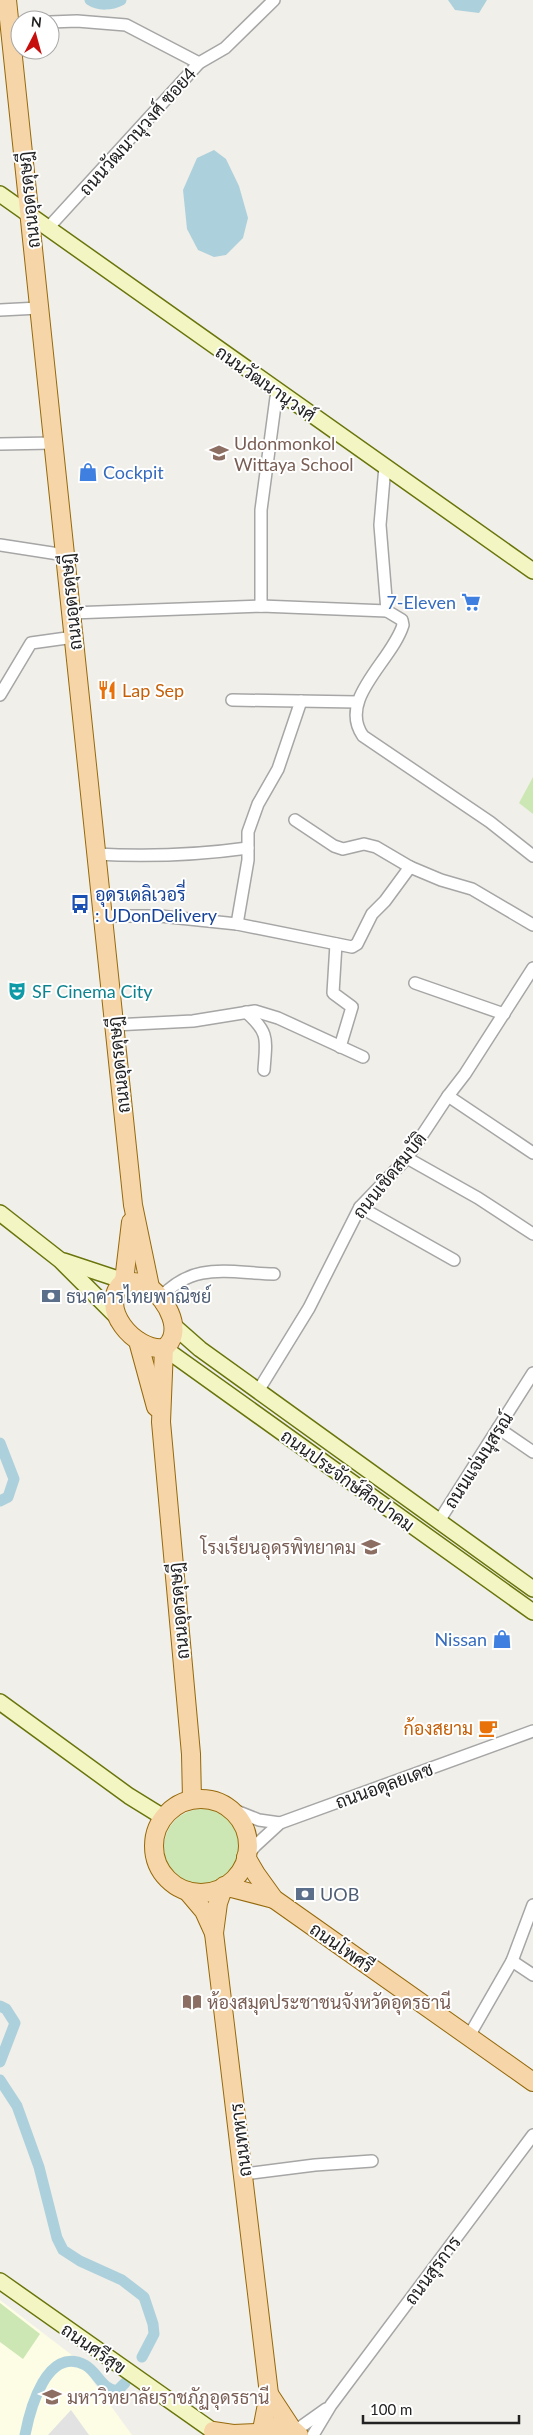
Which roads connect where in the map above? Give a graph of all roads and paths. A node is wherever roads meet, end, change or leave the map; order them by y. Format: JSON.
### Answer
{"nodes":[{"id":1,"x":271,"y":1,"type":"edge"},
{"id":2,"x":60,"y":22,"type":"edge"},
{"id":3,"x":18,"y":60,"type":"edge"},
{"id":4,"x":199,"y":63,"type":"junction"},
{"id":5,"x":0,"y":194,"type":"edge"},
{"id":6,"x":30,"y":214,"type":"junction"},
{"id":7,"x":48,"y":228,"type":"junction"},
{"id":8,"x":39,"y":308,"type":"junction"},
{"id":9,"x":0,"y":310,"type":"edge"},
{"id":10,"x":277,"y":390,"type":"junction"},
{"id":11,"x":0,"y":444,"type":"edge"},
{"id":12,"x":54,"y":444,"type":"junction"},
{"id":13,"x":385,"y":466,"type":"junction"},
{"id":14,"x":0,"y":545,"type":"edge"},
{"id":15,"x":65,"y":555,"type":"junction"},
{"id":16,"x":533,"y":571,"type":"edge"},
{"id":17,"x":261,"y":606,"type":"junction"},
{"id":18,"x":387,"y":611,"type":"junction"},
{"id":19,"x":71,"y":614,"type":"junction"},
{"id":20,"x":74,"y":637,"type":"junction"},
{"id":21,"x":0,"y":695,"type":"edge"},
{"id":22,"x":232,"y":700,"type":"dead end"},
{"id":23,"x":301,"y":702,"type":"junction"},
{"id":24,"x":357,"y":702,"type":"junction"},
{"id":25,"x":296,"y":820,"type":"dead end"},
{"id":26,"x":248,"y":848,"type":"junction"},
{"id":27,"x":96,"y":854,"type":"junction"},
{"id":28,"x":533,"y":856,"type":"edge"},
{"id":29,"x":410,"y":867,"type":"junction"},
{"id":30,"x":103,"y":916,"type":"junction"},
{"id":31,"x":237,"y":924,"type":"junction"},
{"id":32,"x":533,"y":925,"type":"edge"},
{"id":33,"x":336,"y":944,"type":"junction"},
{"id":34,"x":533,"y":968,"type":"edge"},
{"id":35,"x":415,"y":983,"type":"dead end"},
{"id":36,"x":246,"y":1012,"type":"junction"},
{"id":37,"x":504,"y":1014,"type":"junction"},
{"id":38,"x":114,"y":1025,"type":"junction"},
{"id":39,"x":340,"y":1047,"type":"junction"},
{"id":40,"x":363,"y":1057,"type":"dead end"},
{"id":41,"x":264,"y":1070,"type":"dead end"},
{"id":42,"x":448,"y":1096,"type":"junction"},
{"id":43,"x":533,"y":1153,"type":"edge"},
{"id":44,"x":407,"y":1158,"type":"junction"},
{"id":45,"x":133,"y":1205,"type":"junction"},
{"id":46,"x":360,"y":1207,"type":"junction"},
{"id":47,"x":0,"y":1213,"type":"edge"},
{"id":48,"x":533,"y":1234,"type":"edge"},
{"id":49,"x":60,"y":1260,"type":"junction"},
{"id":50,"x":454,"y":1260,"type":"dead end"},
{"id":51,"x":274,"y":1274,"type":"dead end"},
{"id":52,"x":124,"y":1281,"type":"junction"},
{"id":53,"x":155,"y":1293,"type":"junction"},
{"id":54,"x":115,"y":1315,"type":"junction"},
{"id":55,"x":175,"y":1327,"type":"junction"},
{"id":56,"x":138,"y":1341,"type":"junction"},
{"id":57,"x":164,"y":1348,"type":"junction"},
{"id":58,"x":533,"y":1373,"type":"edge"},
{"id":59,"x":258,"y":1391,"type":"junction"},
{"id":60,"x":246,"y":1406,"type":"junction"},
{"id":61,"x":161,"y":1422,"type":"junction"},
{"id":62,"x":498,"y":1428,"type":"junction"},
{"id":63,"x":533,"y":1452,"type":"edge"},
{"id":64,"x":438,"y":1521,"type":"junction"},
{"id":65,"x":432,"y":1540,"type":"junction"},
{"id":66,"x":533,"y":1589,"type":"edge"},
{"id":67,"x":533,"y":1612,"type":"edge"},
{"id":68,"x":0,"y":1702,"type":"edge"},
{"id":69,"x":533,"y":1731,"type":"edge"},
{"id":70,"x":192,"y":1799,"type":"junction"},
{"id":71,"x":230,"y":1808,"type":"junction"},
{"id":72,"x":163,"y":1817,"type":"junction"},
{"id":73,"x":280,"y":1823,"type":"junction"},
{"id":74,"x":246,"y":1857,"type":"junction"},
{"id":75,"x":224,"y":1886,"type":"junction"},
{"id":76,"x":187,"y":1891,"type":"junction"},
{"id":77,"x":274,"y":1899,"type":"junction"},
{"id":78,"x":533,"y":1905,"type":"edge"},
{"id":79,"x":214,"y":1933,"type":"junction"},
{"id":80,"x":512,"y":1960,"type":"junction"},
{"id":81,"x":533,"y":1974,"type":"edge"},
{"id":82,"x":469,"y":2036,"type":"junction"},
{"id":83,"x":533,"y":2082,"type":"edge"},
{"id":84,"x":533,"y":2135,"type":"edge"},
{"id":85,"x":372,"y":2161,"type":"dead end"},
{"id":86,"x":244,"y":2174,"type":"junction"},
{"id":87,"x":0,"y":2281,"type":"edge"},
{"id":88,"x":269,"y":2394,"type":"junction"},
{"id":89,"x":331,"y":2405,"type":"junction"},
{"id":90,"x":296,"y":2432,"type":"edge"},
{"id":91,"x":215,"y":2433,"type":"edge"},
{"id":92,"x":258,"y":2433,"type":"edge"},
{"id":93,"x":313,"y":2435,"type":"edge"}],
"edges":[{"from":1,"to":4,"type":"street","name":"ถนนวัฒนานุวงศ์ ซอย4"},
{"from":2,"to":4,"type":"street"},
{"from":3,"to":6,"type":"main road","name":"ถนนอุดรดุษฎี"},
{"from":4,"to":7,"type":"street","name":"ถนนวัฒนานุวงศ์ ซอย4"},
{"from":5,"to":6,"type":"street","name":"ถนนวัฒนานุวงศ์"},
{"from":6,"to":7,"type":"street","name":"ถนนวัฒนานุวงศ์"},
{"from":6,"to":8,"type":"main road","name":"ถนนอุดรดุษฎี"},
{"from":7,"to":10,"type":"street","name":"ถนนวัฒนานุวงศ์"},
{"from":8,"to":9,"type":"street"},
{"from":8,"to":12,"type":"main road","name":"ถนนอุดรดุษฎี"},
{"from":10,"to":13,"type":"street","name":"ถนนวัฒนานุวงศ์"},
{"from":10,"to":17,"type":"street"},
{"from":11,"to":12,"type":"street"},
{"from":12,"to":15,"type":"main road","name":"ถนนอุดรดุษฎี"},
{"from":13,"to":16,"type":"street","name":"ถนนวัฒนานุวงศ์"},
{"from":13,"to":18,"type":"street"},
{"from":14,"to":15,"type":"street"},
{"from":15,"to":19,"type":"main road","name":"ถนนอุดรดุษฎี"},
{"from":17,"to":18,"type":"street"},
{"from":17,"to":19,"type":"street"},
{"from":18,"to":24,"type":"street"},
{"from":19,"to":20,"type":"main road","name":"ถนนอุดรดุษฎี"},
{"from":20,"to":21,"type":"street"},
{"from":20,"to":27,"type":"main road","name":"ถนนอุดรดุษฎี"},
{"from":22,"to":23,"type":"street"},
{"from":23,"to":24,"type":"street"},
{"from":23,"to":26,"type":"street"},
{"from":24,"to":28,"type":"street"},
{"from":25,"to":29,"type":"street"},
{"from":26,"to":27,"type":"street"},
{"from":26,"to":31,"type":"street"},
{"from":27,"to":30,"type":"main road","name":"ถนนอุดรดุษฎี"},
{"from":29,"to":32,"type":"street"},
{"from":29,"to":33,"type":"street"},
{"from":30,"to":31,"type":"street"},
{"from":30,"to":38,"type":"main road","name":"ถนนอุดรดุษฎี"},
{"from":31,"to":33,"type":"street"},
{"from":33,"to":39,"type":"street"},
{"from":34,"to":37,"type":"street","name":"ถนนเชิดสมบัติ"},
{"from":35,"to":37,"type":"street"},
{"from":36,"to":38,"type":"street"},
{"from":36,"to":39,"type":"street"},
{"from":36,"to":41,"type":"street"},
{"from":37,"to":42,"type":"street","name":"ถนนเชิดสมบัติ"},
{"from":38,"to":45,"type":"main road","name":"ถนนอุดรดุษฎี"},
{"from":39,"to":40,"type":"street"},
{"from":42,"to":43,"type":"street"},
{"from":42,"to":44,"type":"street","name":"ถนนเชิดสมบัติ"},
{"from":44,"to":46,"type":"street","name":"ถนนเชิดสมบัติ"},
{"from":44,"to":48,"type":"street"},
{"from":45,"to":52,"type":"main road","name":"ถนนอุดรดุษฎี"},
{"from":45,"to":53,"type":"main road","name":"ถนนอุดรดุษฎี"},
{"from":46,"to":50,"type":"street"},
{"from":46,"to":59,"type":"street","name":"ถนนเชิดสมบัติ"},
{"from":47,"to":49,"type":"street"},
{"from":49,"to":52,"type":"street"},
{"from":49,"to":54,"type":"street"},
{"from":51,"to":53,"type":"street"},
{"from":52,"to":53,"type":"main road"},
{"from":52,"to":54,"type":"main road"},
{"from":53,"to":55,"type":"main road"},
{"from":54,"to":56,"type":"main road"},
{"from":55,"to":57,"type":"main road"},
{"from":55,"to":59,"type":"street","name":"ถนนประจักษ์ศิลปาคม"},
{"from":56,"to":57,"type":"main road"},
{"from":56,"to":61,"type":"main road","name":"ถนนอุดรดุษฎี"},
{"from":57,"to":60,"type":"street","name":"ถนนประจักษ์ศิลปาคม"},
{"from":57,"to":61,"type":"main road","name":"ถนนอุดรดุษฎี"},
{"from":58,"to":62,"type":"street","name":"ถนนแจ่มนุสรณ์"},
{"from":59,"to":60,"type":"street"},
{"from":59,"to":64,"type":"street","name":"ถนนประจักษ์ศิลปาคม"},
{"from":60,"to":65,"type":"street","name":"ถนนประจักษ์ศิลปาคม"},
{"from":61,"to":70,"type":"main road","name":"ถนนอุดรดุษฎี"},
{"from":62,"to":63,"type":"street"},
{"from":62,"to":64,"type":"street","name":"ถนนแจ่มนุสรณ์"},
{"from":64,"to":65,"type":"street"},
{"from":64,"to":66,"type":"street","name":"ถนนประจักษ์ศิลปาคม"},
{"from":65,"to":67,"type":"street","name":"ถนนประจักษ์ศิลปาคม"},
{"from":68,"to":72,"type":"street"},
{"from":69,"to":73,"type":"street","name":"ถนนอดุลยเดช"},
{"from":70,"to":71,"type":"main road"},
{"from":70,"to":72,"type":"main road"},
{"from":71,"to":73,"type":"street"},
{"from":71,"to":74,"type":"main road"},
{"from":72,"to":76,"type":"main road"},
{"from":73,"to":74,"type":"street","name":"ถนนอดุลยเดช"},
{"from":74,"to":75,"type":"main road"},
{"from":74,"to":77,"type":"main road","name":"ถนนโพศรี"},
{"from":75,"to":76,"type":"main road"},
{"from":75,"to":77,"type":"main road","name":"ถนนโพศรี"},
{"from":75,"to":79,"type":"main road","name":"ถนนทหาร"},
{"from":76,"to":79,"type":"main road"},
{"from":77,"to":82,"type":"main road","name":"ถนนโพศรี"},
{"from":78,"to":80,"type":"street"},
{"from":79,"to":86,"type":"main road","name":"ถนนทหาร"},
{"from":80,"to":81,"type":"street"},
{"from":80,"to":82,"type":"street"},
{"from":82,"to":83,"type":"main road","name":"ถนนโพศรี"},
{"from":84,"to":89,"type":"street","name":"ถนนสุรการ"},
{"from":85,"to":86,"type":"street"},
{"from":86,"to":88,"type":"main road","name":"ถนนทหาร"},
{"from":87,"to":91,"type":"street","name":"ถนนศรีสุข"},
{"from":88,"to":90,"type":"main road","name":"ถนนทหาร"},
{"from":88,"to":92,"type":"main road","name":"ถนนทหาร"},
{"from":89,"to":90,"type":"street","name":"ถนนสุรการ"},
{"from":89,"to":93,"type":"street","name":"ถนนสุรการ"},
{"from":90,"to":92,"type":"main road"},
{"from":91,"to":92,"type":"main road"}]}
